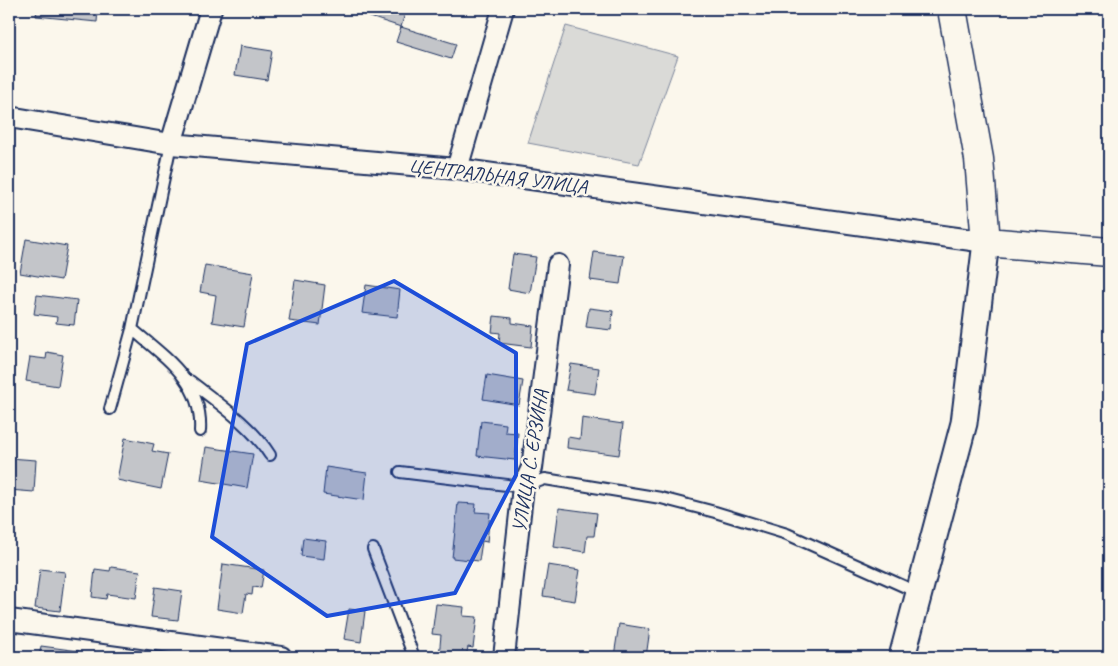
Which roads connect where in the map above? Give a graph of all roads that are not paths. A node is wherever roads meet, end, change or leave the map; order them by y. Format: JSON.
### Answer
{"nodes":[{"id":1,"x":211,"y":9,"type":"edge"},
{"id":2,"x":504,"y":9,"type":"edge"},
{"id":3,"x":952,"y":9,"type":"edge"},
{"id":4,"x":9,"y":117,"type":"edge"},
{"id":5,"x":171,"y":144,"type":"junction"},
{"id":6,"x":457,"y":169,"type":"junction"},
{"id":7,"x":986,"y":242,"type":"junction"},
{"id":8,"x":1109,"y":252,"type":"edge"},
{"id":9,"x":558,"y":265,"type":"dead end"},
{"id":10,"x":132,"y":329,"type":"junction"},
{"id":11,"x":182,"y":374,"type":"junction"},
{"id":12,"x":110,"y":409,"type":"dead end"},
{"id":13,"x":200,"y":431,"type":"dead end"},
{"id":14,"x":270,"y":455,"type":"dead end"},
{"id":15,"x":400,"y":472,"type":"dead end"},
{"id":16,"x":523,"y":487,"type":"junction"},
{"id":17,"x":373,"y":549,"type":"dead end"},
{"id":18,"x":920,"y":594,"type":"junction"},
{"id":19,"x":9,"y":620,"type":"edge"},
{"id":20,"x":281,"y":657,"type":"edge"},
{"id":21,"x":414,"y":657,"type":"edge"},
{"id":22,"x":504,"y":657,"type":"edge"},
{"id":23,"x":902,"y":657,"type":"edge"}],
"edges":[{"from":1,"to":5,"type":"street"},
{"from":2,"to":6,"type":"street"},
{"from":3,"to":7,"type":"main road"},
{"from":4,"to":5,"type":"street","name":"ЦЕНТРАЛЬНАЯ УЛИЦА"},
{"from":5,"to":6,"type":"street","name":"ЦЕНТРАЛЬНАЯ УЛИЦА"},
{"from":5,"to":10,"type":"lane"},
{"from":6,"to":7,"type":"street","name":"ЦЕНТРАЛЬНАЯ УЛИЦА"},
{"from":7,"to":8,"type":"main road"},
{"from":7,"to":18,"type":"street"},
{"from":9,"to":16,"type":"street","name":"УЛИЦА С. ЕРЗИНА"},
{"from":10,"to":11,"type":"lane"},
{"from":10,"to":12,"type":"lane"},
{"from":11,"to":13,"type":"lane"},
{"from":11,"to":14,"type":"lane"},
{"from":15,"to":16,"type":"lane"},
{"from":16,"to":18,"type":"lane"},
{"from":16,"to":22,"type":"street","name":"УЛИЦА С. ЕРЗИНА"},
{"from":17,"to":21,"type":"lane"},
{"from":18,"to":23,"type":"street"},
{"from":19,"to":20,"type":"street"}]}
